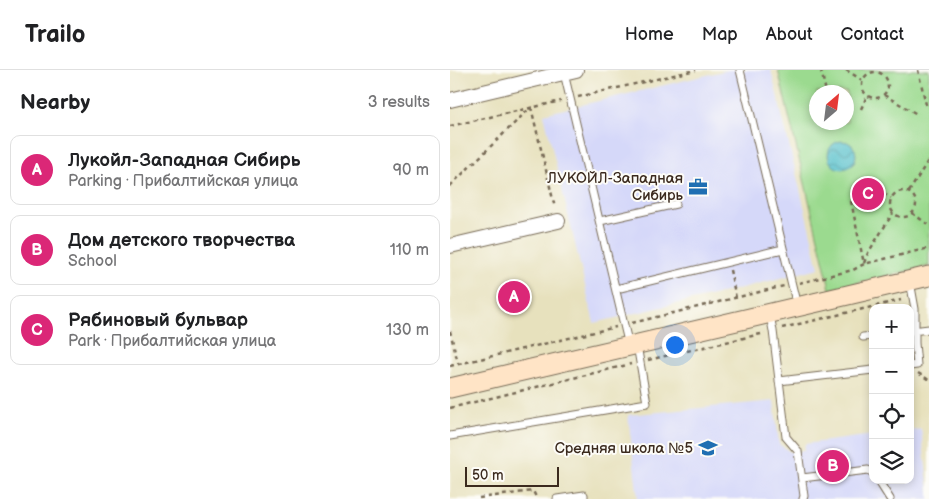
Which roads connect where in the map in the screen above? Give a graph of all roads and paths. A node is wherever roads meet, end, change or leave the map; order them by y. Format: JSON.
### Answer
{"nodes":[{"id":1,"x":740,"y":70,"type":"edge"},
{"id":2,"x":821,"y":70,"type":"edge"},
{"id":3,"x":846,"y":70,"type":"edge"},
{"id":4,"x":918,"y":70,"type":"edge"},
{"id":5,"x":570,"y":71,"type":"edge"},
{"id":6,"x":880,"y":71,"type":"edge"},
{"id":7,"x":862,"y":80,"type":"junction"},
{"id":8,"x":824,"y":85,"type":"edge"},
{"id":9,"x":884,"y":95,"type":"junction"},
{"id":10,"x":866,"y":96,"type":"junction"},
{"id":11,"x":450,"y":100,"type":"edge"},
{"id":12,"x":860,"y":109,"type":"dead end"},
{"id":13,"x":927,"y":109,"type":"dead end"},
{"id":14,"x":916,"y":114,"type":"dead end"},
{"id":15,"x":929,"y":159,"type":"edge"},
{"id":16,"x":450,"y":186,"type":"edge"},
{"id":17,"x":877,"y":189,"type":"dead end"},
{"id":18,"x":909,"y":192,"type":"junction"},
{"id":19,"x":891,"y":198,"type":"junction"},
{"id":20,"x":851,"y":201,"type":"dead end"},
{"id":21,"x":676,"y":204,"type":"dead end"},
{"id":22,"x":893,"y":213,"type":"junction"},
{"id":23,"x":912,"y":214,"type":"junction"},
{"id":24,"x":600,"y":221,"type":"junction"},
{"id":25,"x":558,"y":222,"type":"joint"},
{"id":26,"x":929,"y":225,"type":"edge"},
{"id":27,"x":450,"y":246,"type":"edge"},
{"id":28,"x":929,"y":248,"type":"edge"},
{"id":29,"x":784,"y":249,"type":"junction"},
{"id":30,"x":864,"y":264,"type":"junction"},
{"id":31,"x":929,"y":276,"type":"edge"},
{"id":32,"x":792,"y":284,"type":"junction"},
{"id":33,"x":912,"y":289,"type":"junction"},
{"id":34,"x":616,"y":290,"type":"junction"},
{"id":35,"x":797,"y":307,"type":"junction"},
{"id":36,"x":914,"y":320,"type":"edge"},
{"id":37,"x":772,"y":322,"type":"junction"},
{"id":38,"x":624,"y":325,"type":"junction"},
{"id":39,"x":929,"y":329,"type":"edge"},
{"id":40,"x":450,"y":331,"type":"edge"},
{"id":41,"x":914,"y":331,"type":"edge"},
{"id":42,"x":869,"y":336,"type":"edge"},
{"id":43,"x":863,"y":337,"type":"dead end"},
{"id":44,"x":914,"y":340,"type":"edge"},
{"id":45,"x":635,"y":351,"type":"junction"},
{"id":46,"x":458,"y":364,"type":"junction"},
{"id":47,"x":914,"y":365,"type":"edge"},
{"id":48,"x":450,"y":366,"type":"edge"},
{"id":49,"x":869,"y":370,"type":"edge"},
{"id":50,"x":779,"y":380,"type":"junction"},
{"id":51,"x":450,"y":388,"type":"edge"},
{"id":52,"x":450,"y":408,"type":"edge"},
{"id":53,"x":450,"y":436,"type":"edge"},
{"id":54,"x":869,"y":471,"type":"edge"},
{"id":55,"x":802,"y":478,"type":"junction"},
{"id":56,"x":881,"y":484,"type":"edge"},
{"id":57,"x":475,"y":499,"type":"edge"},
{"id":58,"x":479,"y":499,"type":"edge"},
{"id":59,"x":537,"y":499,"type":"edge"},
{"id":60,"x":557,"y":499,"type":"edge"},
{"id":61,"x":584,"y":499,"type":"edge"},
{"id":62,"x":803,"y":499,"type":"edge"},
{"id":63,"x":890,"y":499,"type":"edge"}],
"edges":[{"from":1,"to":29,"type":"lane"},
{"from":2,"to":8,"type":"path"},
{"from":3,"to":7,"type":"path"},
{"from":4,"to":13,"type":"path"},
{"from":5,"to":11,"type":"street"},
{"from":5,"to":24,"type":"lane"},
{"from":6,"to":7,"type":"path"},
{"from":6,"to":9,"type":"path"},
{"from":7,"to":10,"type":"path"},
{"from":9,"to":10,"type":"path"},
{"from":9,"to":14,"type":"path"},
{"from":10,"to":12,"type":"path"},
{"from":15,"to":18,"type":"path"},
{"from":16,"to":25,"type":"path"},
{"from":17,"to":19,"type":"path"},
{"from":18,"to":19,"type":"path"},
{"from":18,"to":23,"type":"path"},
{"from":19,"to":22,"type":"path"},
{"from":20,"to":30,"type":"path"},
{"from":21,"to":24,"type":"lane"},
{"from":22,"to":23,"type":"path"},
{"from":22,"to":30,"type":"path"},
{"from":23,"to":26,"type":"path"},
{"from":24,"to":34,"type":"lane"},
{"from":25,"to":27,"type":"street"},
{"from":28,"to":30,"type":"path"},
{"from":29,"to":32,"type":"lane"},
{"from":29,"to":34,"type":"lane"},
{"from":30,"to":32,"type":"path"},
{"from":31,"to":33,"type":"street"},
{"from":32,"to":35,"type":"lane"},
{"from":32,"to":38,"type":"path"},
{"from":33,"to":35,"type":"street"},
{"from":33,"to":36,"type":"lane"},
{"from":33,"to":37,"type":"path"},
{"from":34,"to":38,"type":"lane"},
{"from":35,"to":37,"type":"street"},
{"from":37,"to":45,"type":"street"},
{"from":37,"to":45,"type":"path"},
{"from":37,"to":50,"type":"lane"},
{"from":38,"to":45,"type":"lane"},
{"from":38,"to":46,"type":"path"},
{"from":39,"to":41,"type":"lane"},
{"from":40,"to":46,"type":"path"},
{"from":42,"to":43,"type":"lane"},
{"from":44,"to":47,"type":"lane"},
{"from":45,"to":51,"type":"street"},
{"from":45,"to":52,"type":"path"},
{"from":45,"to":53,"type":"lane"},
{"from":46,"to":48,"type":"path"},
{"from":49,"to":50,"type":"lane"},
{"from":50,"to":55,"type":"lane"},
{"from":54,"to":55,"type":"lane"},
{"from":55,"to":62,"type":"lane"},
{"from":56,"to":63,"type":"lane"},
{"from":57,"to":58,"type":"path"},
{"from":58,"to":59,"type":"path"},
{"from":60,"to":61,"type":"lane"}]}
